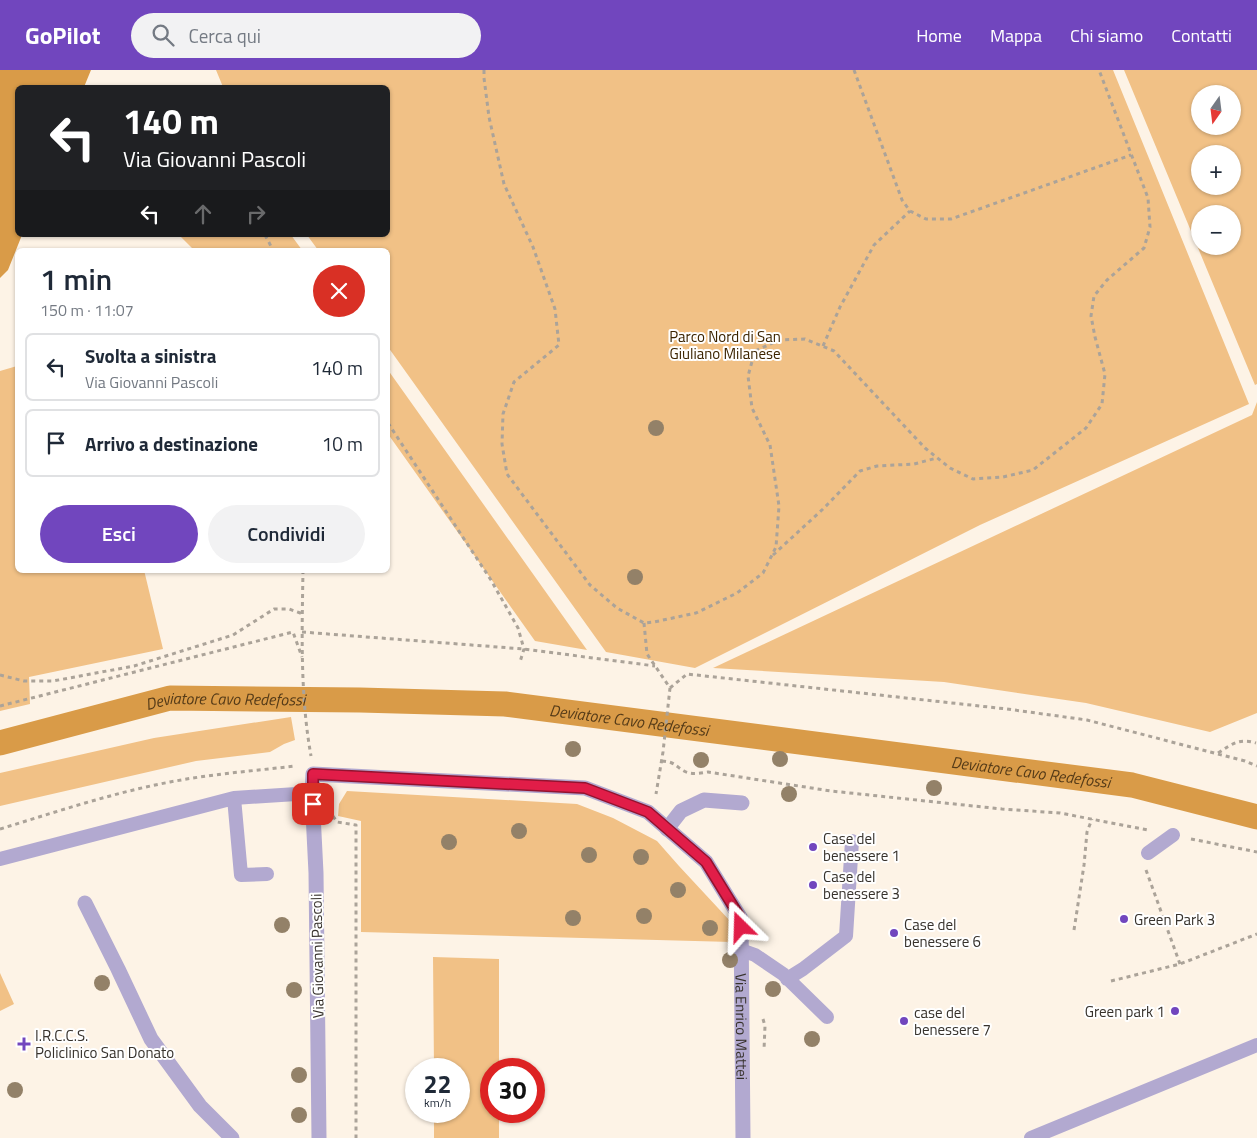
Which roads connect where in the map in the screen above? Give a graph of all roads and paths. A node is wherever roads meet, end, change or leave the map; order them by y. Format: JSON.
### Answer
{"nodes":[{"id":1,"x":484,"y":70,"type":"edge"},
{"id":2,"x":854,"y":70,"type":"edge"},
{"id":3,"x":1099,"y":70,"type":"edge"},
{"id":4,"x":1131,"y":155,"type":"junction"},
{"id":5,"x":910,"y":211,"type":"junction"},
{"id":6,"x":823,"y":346,"type":"junction"},
{"id":7,"x":390,"y":426,"type":"edge"},
{"id":8,"x":937,"y":458,"type":"junction"},
{"id":9,"x":771,"y":557,"type":"junction"},
{"id":10,"x":303,"y":573,"type":"edge"},
{"id":11,"x":303,"y":614,"type":"junction"},
{"id":12,"x":644,"y":623,"type":"junction"},
{"id":13,"x":302,"y":632,"type":"junction"},
{"id":14,"x":524,"y":649,"type":"junction"},
{"id":15,"x":302,"y":656,"type":"junction"},
{"id":16,"x":520,"y":662,"type":"dead end"},
{"id":17,"x":655,"y":666,"type":"junction"},
{"id":18,"x":0,"y":675,"type":"edge"},
{"id":19,"x":670,"y":688,"type":"junction"},
{"id":20,"x":0,"y":706,"type":"edge"},
{"id":21,"x":307,"y":734,"type":"dead end"},
{"id":22,"x":1256,"y":743,"type":"edge"},
{"id":23,"x":1217,"y":754,"type":"junction"},
{"id":24,"x":311,"y":756,"type":"dead end"},
{"id":25,"x":320,"y":756,"type":"dead end"},
{"id":26,"x":662,"y":760,"type":"junction"},
{"id":27,"x":1257,"y":766,"type":"edge"},
{"id":28,"x":313,"y":774,"type":"junction"},
{"id":29,"x":312,"y":792,"type":"junction"},
{"id":30,"x":648,"y":792,"type":"dead end"},
{"id":31,"x":234,"y":798,"type":"junction"},
{"id":32,"x":742,"y":803,"type":"dead end"},
{"id":33,"x":1060,"y":813,"type":"dead end"},
{"id":34,"x":332,"y":815,"type":"dead end"},
{"id":35,"x":1092,"y":819,"type":"dead end"},
{"id":36,"x":667,"y":829,"type":"junction"},
{"id":37,"x":0,"y":830,"type":"edge"},
{"id":38,"x":1172,"y":835,"type":"dead end"},
{"id":39,"x":852,"y":840,"type":"dead end"},
{"id":40,"x":1148,"y":853,"type":"joint"},
{"id":41,"x":0,"y":859,"type":"edge"},
{"id":42,"x":267,"y":874,"type":"dead end"},
{"id":43,"x":85,"y":903,"type":"dead end"},
{"id":44,"x":1074,"y":930,"type":"dead end"},
{"id":45,"x":1257,"y":934,"type":"edge"},
{"id":46,"x":742,"y":950,"type":"junction"},
{"id":47,"x":1180,"y":964,"type":"junction"},
{"id":48,"x":787,"y":979,"type":"junction"},
{"id":49,"x":1112,"y":981,"type":"dead end"},
{"id":50,"x":827,"y":1017,"type":"dead end"},
{"id":51,"x":763,"y":1018,"type":"dead end"},
{"id":52,"x":764,"y":1044,"type":"dead end"},
{"id":53,"x":1257,"y":1045,"type":"edge"},
{"id":54,"x":232,"y":1138,"type":"edge"},
{"id":55,"x":319,"y":1138,"type":"edge"},
{"id":56,"x":356,"y":1138,"type":"edge"},
{"id":57,"x":743,"y":1138,"type":"edge"},
{"id":58,"x":1031,"y":1138,"type":"edge"}],
"edges":[{"from":1,"to":12,"type":"path"},
{"from":2,"to":5,"type":"path"},
{"from":3,"to":4,"type":"path"},
{"from":4,"to":5,"type":"path"},
{"from":4,"to":8,"type":"path"},
{"from":5,"to":6,"type":"path"},
{"from":6,"to":8,"type":"path"},
{"from":6,"to":9,"type":"path"},
{"from":7,"to":14,"type":"path"},
{"from":8,"to":9,"type":"path"},
{"from":9,"to":12,"type":"path"},
{"from":10,"to":11,"type":"path"},
{"from":11,"to":13,"type":"path"},
{"from":11,"to":18,"type":"path"},
{"from":12,"to":17,"type":"path"},
{"from":13,"to":14,"type":"path"},
{"from":13,"to":15,"type":"path"},
{"from":14,"to":16,"type":"path"},
{"from":14,"to":17,"type":"path"},
{"from":15,"to":20,"type":"path"},
{"from":15,"to":21,"type":"path"},
{"from":17,"to":19,"type":"path"},
{"from":19,"to":23,"type":"path"},
{"from":19,"to":26,"type":"path"},
{"from":22,"to":23,"type":"path"},
{"from":23,"to":27,"type":"path"},
{"from":24,"to":25,"type":"path"},
{"from":26,"to":30,"type":"path"},
{"from":26,"to":33,"type":"path"},
{"from":28,"to":29,"type":"street","name":"Via Giovanni Pascoli"},
{"from":28,"to":36,"type":"street","name":"Via Enrico Mattei"},
{"from":28,"to":37,"type":"path"},
{"from":29,"to":31,"type":"lane"},
{"from":29,"to":55,"type":"street","name":"Via Giovanni Pascoli"},
{"from":31,"to":41,"type":"lane"},
{"from":31,"to":42,"type":"lane"},
{"from":32,"to":36,"type":"street"},
{"from":34,"to":56,"type":"path"},
{"from":35,"to":44,"type":"path"},
{"from":36,"to":46,"type":"street","name":"Via Enrico Mattei"},
{"from":38,"to":40,"type":"lane"},
{"from":39,"to":48,"type":"lane"},
{"from":40,"to":47,"type":"path"},
{"from":43,"to":54,"type":"street"},
{"from":45,"to":47,"type":"path"},
{"from":46,"to":48,"type":"lane"},
{"from":46,"to":57,"type":"street","name":"Via Enrico Mattei"},
{"from":47,"to":49,"type":"path"},
{"from":48,"to":50,"type":"lane"},
{"from":51,"to":52,"type":"path"},
{"from":53,"to":58,"type":"lane"}]}
